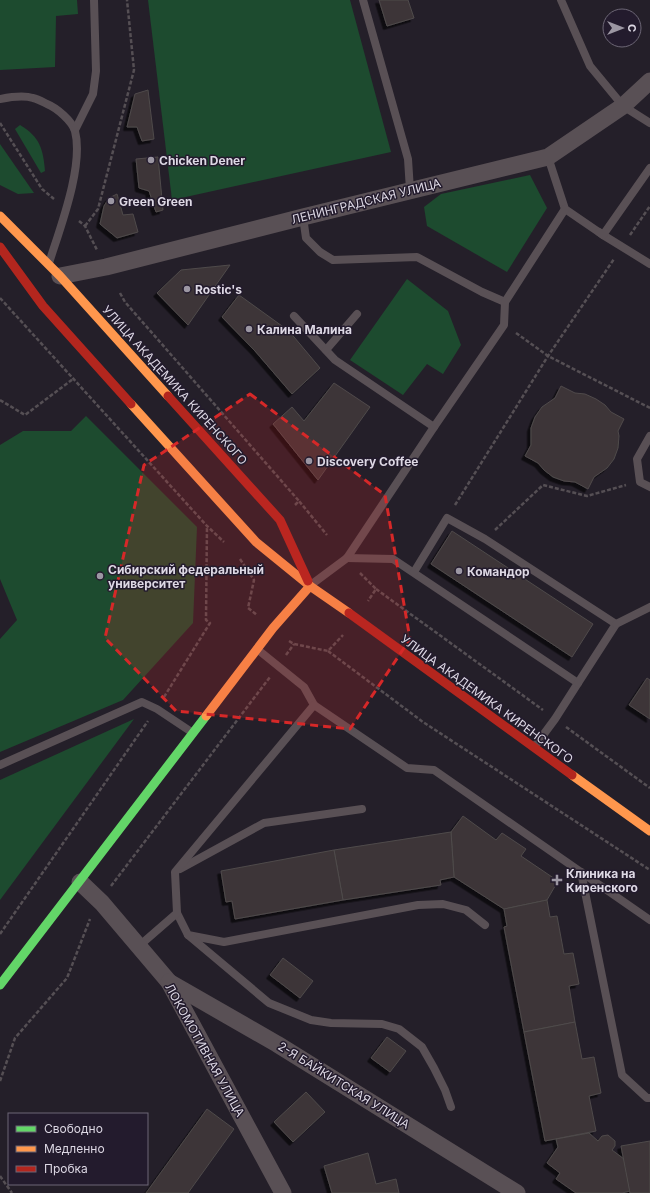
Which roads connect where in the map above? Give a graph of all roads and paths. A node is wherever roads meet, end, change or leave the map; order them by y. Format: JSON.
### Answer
{"nodes":[{"id":1,"x":94,"y":0,"type":"edge"},
{"id":2,"x":127,"y":0,"type":"edge"},
{"id":3,"x":363,"y":0,"type":"edge"},
{"id":4,"x":561,"y":0,"type":"edge"},
{"id":5,"x":650,"y":81,"type":"edge"},
{"id":6,"x":0,"y":99,"type":"edge"},
{"id":7,"x":623,"y":106,"type":"junction"},
{"id":8,"x":0,"y":122,"type":"edge"},
{"id":9,"x":650,"y":123,"type":"edge"},
{"id":10,"x":75,"y":130,"type":"junction"},
{"id":11,"x":548,"y":157,"type":"junction"},
{"id":12,"x":650,"y":168,"type":"edge"},
{"id":13,"x":410,"y":190,"type":"junction"},
{"id":14,"x":650,"y":206,"type":"edge"},
{"id":15,"x":565,"y":209,"type":"junction"},
{"id":16,"x":66,"y":210,"type":"junction"},
{"id":17,"x":0,"y":216,"type":"edge"},
{"id":18,"x":303,"y":217,"type":"junction"},
{"id":19,"x":85,"y":226,"type":"junction"},
{"id":20,"x":603,"y":235,"type":"junction"},
{"id":21,"x":0,"y":247,"type":"edge"},
{"id":22,"x":622,"y":247,"type":"junction"},
{"id":23,"x":98,"y":252,"type":"dead end"},
{"id":24,"x":650,"y":264,"type":"edge"},
{"id":25,"x":55,"y":270,"type":"junction"},
{"id":26,"x":120,"y":293,"type":"dead end"},
{"id":27,"x":0,"y":298,"type":"edge"},
{"id":28,"x":505,"y":302,"type":"junction"},
{"id":29,"x":357,"y":314,"type":"dead end"},
{"id":30,"x":294,"y":316,"type":"dead end"},
{"id":31,"x":504,"y":325,"type":"junction"},
{"id":32,"x":326,"y":350,"type":"junction"},
{"id":33,"x":548,"y":356,"type":"junction"},
{"id":34,"x":73,"y":379,"type":"junction"},
{"id":35,"x":0,"y":400,"type":"edge"},
{"id":36,"x":650,"y":408,"type":"edge"},
{"id":37,"x":434,"y":427,"type":"junction"},
{"id":38,"x":650,"y":436,"type":"edge"},
{"id":39,"x":640,"y":482,"type":"junction"},
{"id":40,"x":650,"y":487,"type":"edge"},
{"id":41,"x":299,"y":501,"type":"junction"},
{"id":42,"x":293,"y":506,"type":"dead end"},
{"id":43,"x":448,"y":518,"type":"junction"},
{"id":44,"x":207,"y":526,"type":"junction"},
{"id":45,"x":327,"y":535,"type":"dead end"},
{"id":46,"x":485,"y":539,"type":"junction"},
{"id":47,"x":227,"y":544,"type":"dead end"},
{"id":48,"x":236,"y":553,"type":"dead end"},
{"id":49,"x":347,"y":558,"type":"junction"},
{"id":50,"x":359,"y":572,"type":"dead end"},
{"id":51,"x":414,"y":572,"type":"junction"},
{"id":52,"x":310,"y":586,"type":"junction"},
{"id":53,"x":376,"y":589,"type":"junction"},
{"id":54,"x":368,"y":602,"type":"dead end"},
{"id":55,"x":650,"y":607,"type":"edge"},
{"id":56,"x":248,"y":608,"type":"dead end"},
{"id":57,"x":616,"y":624,"type":"junction"},
{"id":58,"x":343,"y":634,"type":"dead end"},
{"id":59,"x":257,"y":649,"type":"junction"},
{"id":60,"x":328,"y":651,"type":"junction"},
{"id":61,"x":279,"y":666,"type":"junction"},
{"id":62,"x":578,"y":683,"type":"junction"},
{"id":63,"x":314,"y":705,"type":"junction"},
{"id":64,"x":157,"y":709,"type":"junction"},
{"id":65,"x":556,"y":719,"type":"junction"},
{"id":66,"x":193,"y":733,"type":"junction"},
{"id":67,"x":534,"y":747,"type":"junction"},
{"id":68,"x":0,"y":765,"type":"edge"},
{"id":69,"x":650,"y":788,"type":"edge"},
{"id":70,"x":362,"y":809,"type":"dead end"},
{"id":71,"x":650,"y":831,"type":"edge"},
{"id":72,"x":650,"y":870,"type":"edge"},
{"id":73,"x":175,"y":872,"type":"junction"},
{"id":74,"x":580,"y":872,"type":"junction"},
{"id":75,"x":80,"y":882,"type":"junction"},
{"id":76,"x":102,"y":903,"type":"junction"},
{"id":77,"x":177,"y":914,"type":"junction"},
{"id":78,"x":650,"y":920,"type":"edge"},
{"id":79,"x":485,"y":925,"type":"dead end"},
{"id":80,"x":0,"y":934,"type":"edge"},
{"id":81,"x":188,"y":935,"type":"junction"},
{"id":82,"x":139,"y":946,"type":"junction"},
{"id":83,"x":169,"y":982,"type":"junction"},
{"id":84,"x":0,"y":985,"type":"edge"},
{"id":85,"x":0,"y":1081,"type":"edge"},
{"id":86,"x":650,"y":1098,"type":"edge"},
{"id":87,"x":451,"y":1107,"type":"dead end"},
{"id":88,"x":0,"y":1176,"type":"edge"},
{"id":89,"x":12,"y":1193,"type":"edge"},
{"id":90,"x":283,"y":1193,"type":"edge"},
{"id":91,"x":517,"y":1193,"type":"edge"}],
"edges":[{"from":1,"to":10,"type":"lane"},
{"from":2,"to":19,"type":"path"},
{"from":3,"to":13,"type":"lane"},
{"from":4,"to":7,"type":"lane"},
{"from":5,"to":7,"type":"street","name":"ЛЕНИНГРАДСКАЯ УЛИЦА"},
{"from":6,"to":10,"type":"lane"},
{"from":7,"to":9,"type":"lane"},
{"from":7,"to":11,"type":"street","name":"ЛЕНИНГРАДСКАЯ УЛИЦА"},
{"from":8,"to":16,"type":"path"},
{"from":10,"to":16,"type":"lane"},
{"from":11,"to":13,"type":"street","name":"ЛЕНИНГРАДСКАЯ УЛИЦА"},
{"from":11,"to":15,"type":"lane"},
{"from":12,"to":20,"type":"lane"},
{"from":13,"to":18,"type":"street","name":"ЛЕНИНГРАДСКАЯ УЛИЦА"},
{"from":14,"to":22,"type":"path"},
{"from":15,"to":20,"type":"lane"},
{"from":15,"to":28,"type":"lane"},
{"from":16,"to":19,"type":"path"},
{"from":16,"to":25,"type":"lane"},
{"from":17,"to":25,"type":"main road","name":"УЛИЦА АКАДЕМИКА КИРЕНСКОГО"},
{"from":18,"to":25,"type":"street","name":"ЛЕНИНГРАДСКАЯ УЛИЦА"},
{"from":18,"to":28,"type":"lane"},
{"from":19,"to":23,"type":"path"},
{"from":20,"to":22,"type":"lane"},
{"from":21,"to":52,"type":"main road","name":"УЛИЦА АКАДЕМИКА КИРЕНСКОГО"},
{"from":22,"to":24,"type":"lane"},
{"from":22,"to":33,"type":"path"},
{"from":25,"to":52,"type":"main road","name":"УЛИЦА АКАДЕМИКА КИРЕНСКОГО"},
{"from":26,"to":41,"type":"path"},
{"from":27,"to":34,"type":"path"},
{"from":28,"to":31,"type":"lane"},
{"from":29,"to":32,"type":"lane"},
{"from":30,"to":32,"type":"lane"},
{"from":31,"to":33,"type":"path"},
{"from":31,"to":37,"type":"lane"},
{"from":32,"to":37,"type":"lane"},
{"from":33,"to":36,"type":"path"},
{"from":33,"to":43,"type":"path"},
{"from":34,"to":35,"type":"path"},
{"from":34,"to":44,"type":"path"},
{"from":37,"to":49,"type":"lane"},
{"from":38,"to":39,"type":"lane"},
{"from":39,"to":40,"type":"lane"},
{"from":39,"to":46,"type":"path"},
{"from":41,"to":42,"type":"path"},
{"from":41,"to":45,"type":"path"},
{"from":43,"to":46,"type":"lane"},
{"from":43,"to":51,"type":"lane"},
{"from":44,"to":47,"type":"path"},
{"from":44,"to":64,"type":"path"},
{"from":46,"to":57,"type":"lane"},
{"from":48,"to":56,"type":"path"},
{"from":49,"to":51,"type":"lane"},
{"from":49,"to":52,"type":"lane"},
{"from":50,"to":53,"type":"path"},
{"from":51,"to":62,"type":"lane"},
{"from":52,"to":59,"type":"main road"},
{"from":52,"to":67,"type":"main road","name":"УЛИЦА АКАДЕМИКА КИРЕНСКОГО"},
{"from":53,"to":54,"type":"path"},
{"from":53,"to":65,"type":"path"},
{"from":55,"to":57,"type":"lane"},
{"from":57,"to":62,"type":"lane"},
{"from":58,"to":60,"type":"path"},
{"from":59,"to":61,"type":"lane"},
{"from":59,"to":66,"type":"main road"},
{"from":60,"to":61,"type":"path"},
{"from":60,"to":72,"type":"path"},
{"from":61,"to":63,"type":"lane"},
{"from":61,"to":76,"type":"path"},
{"from":62,"to":65,"type":"lane"},
{"from":63,"to":73,"type":"lane"},
{"from":63,"to":74,"type":"lane"},
{"from":64,"to":66,"type":"lane"},
{"from":64,"to":68,"type":"lane"},
{"from":64,"to":80,"type":"path"},
{"from":65,"to":67,"type":"lane"},
{"from":65,"to":69,"type":"path"},
{"from":66,"to":75,"type":"main road"},
{"from":67,"to":71,"type":"main road","name":"УЛИЦА АКАДЕМИКА КИРЕНСКОГО"},
{"from":70,"to":73,"type":"lane"},
{"from":73,"to":77,"type":"lane"},
{"from":74,"to":78,"type":"lane"},
{"from":74,"to":86,"type":"lane"},
{"from":75,"to":76,"type":"street","name":"ЛОКОМОТИВНАЯ УЛИЦА"},
{"from":75,"to":84,"type":"main road"},
{"from":76,"to":82,"type":"street","name":"ЛОКОМОТИВНАЯ УЛИЦА"},
{"from":76,"to":85,"type":"path"},
{"from":77,"to":81,"type":"lane"},
{"from":77,"to":82,"type":"lane"},
{"from":79,"to":81,"type":"lane"},
{"from":81,"to":87,"type":"lane"},
{"from":82,"to":83,"type":"street","name":"ЛОКОМОТИВНАЯ УЛИЦА"},
{"from":83,"to":90,"type":"street","name":"ЛОКОМОТИВНАЯ УЛИЦА"},
{"from":83,"to":91,"type":"street","name":"2-Я БАЙКИТСКАЯ УЛИЦА"},
{"from":88,"to":89,"type":"path"}]}
